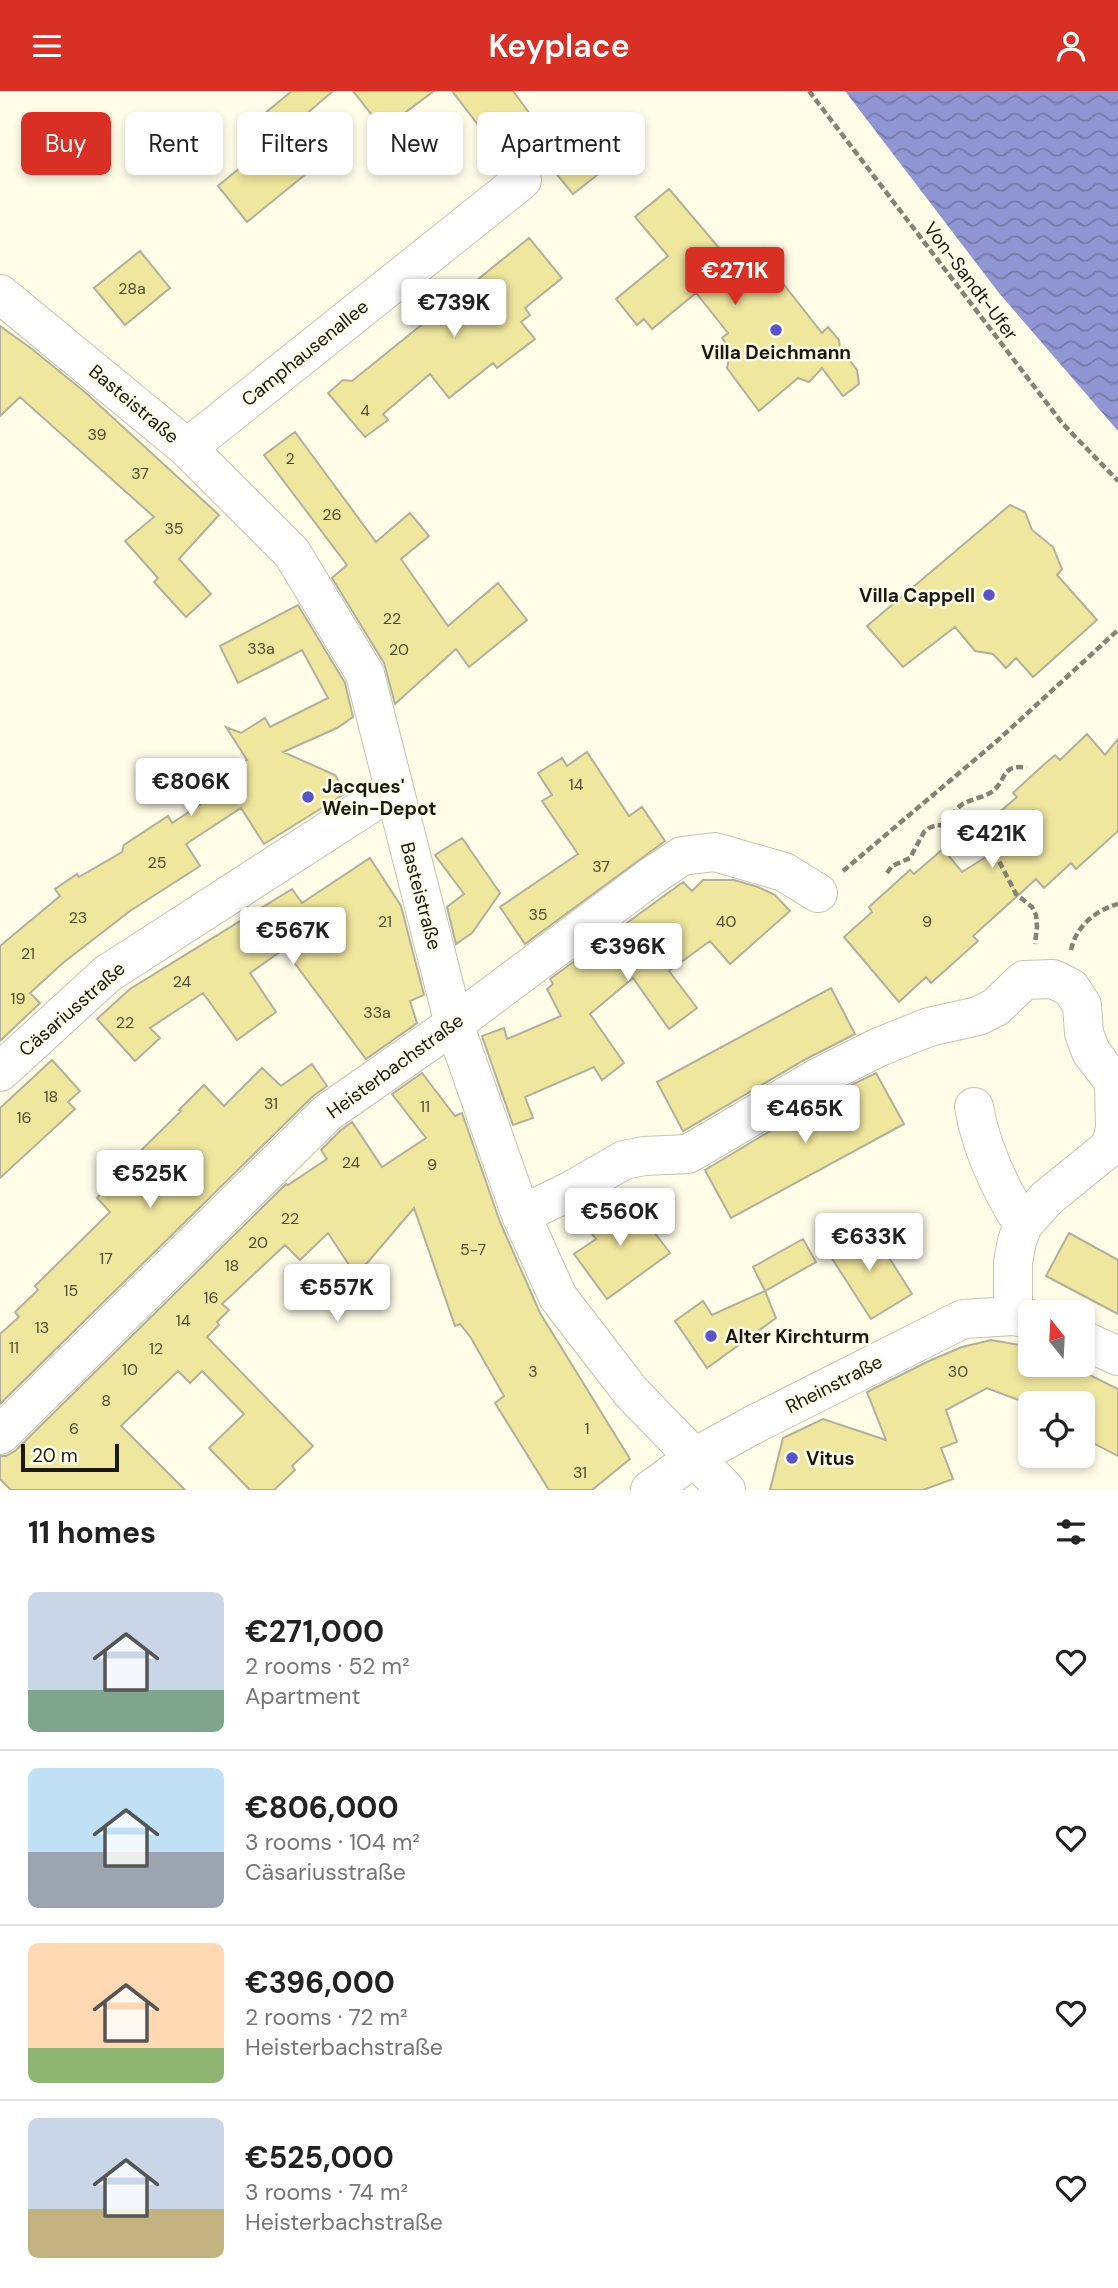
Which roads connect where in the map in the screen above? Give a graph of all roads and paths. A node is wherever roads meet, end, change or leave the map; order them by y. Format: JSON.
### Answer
{"nodes":[{"id":1,"x":809,"y":91,"type":"edge"},
{"id":2,"x":522,"y":180,"type":"dead end"},
{"id":3,"x":0,"y":294,"type":"edge"},
{"id":4,"x":187,"y":448,"type":"junction"},
{"id":5,"x":1118,"y":481,"type":"edge"},
{"id":6,"x":1118,"y":630,"type":"edge"},
{"id":7,"x":1027,"y":768,"type":"dead end"},
{"id":8,"x":393,"y":789,"type":"junction"},
{"id":9,"x":951,"y":827,"type":"junction"},
{"id":10,"x":887,"y":873,"type":"dead end"},
{"id":11,"x":818,"y":893,"type":"joint"},
{"id":12,"x":1118,"y":904,"type":"edge"},
{"id":13,"x":1024,"y":981,"type":"junction"},
{"id":14,"x":1067,"y":986,"type":"junction"},
{"id":15,"x":454,"y":1024,"type":"junction"},
{"id":16,"x":0,"y":1072,"type":"edge"},
{"id":17,"x":974,"y":1107,"type":"dead end"},
{"id":18,"x":521,"y":1215,"type":"junction"},
{"id":19,"x":1023,"y":1225,"type":"junction"},
{"id":20,"x":1019,"y":1300,"type":"edge"},
{"id":21,"x":1018,"y":1318,"type":"edge"},
{"id":22,"x":1096,"y":1346,"type":"edge"},
{"id":23,"x":1118,"y":1356,"type":"edge"},
{"id":24,"x":0,"y":1435,"type":"edge"},
{"id":25,"x":695,"y":1457,"type":"junction"},
{"id":26,"x":650,"y":1490,"type":"edge"},
{"id":27,"x":726,"y":1490,"type":"edge"}],
"edges":[{"from":1,"to":5,"type":"path","name":"Von-Sandt-Ufer"},
{"from":2,"to":4,"type":"street","name":"Camphausenallee"},
{"from":3,"to":4,"type":"street","name":"Basteistraße"},
{"from":4,"to":8,"type":"street","name":"Basteistraße"},
{"from":6,"to":11,"type":"path"},
{"from":7,"to":9,"type":"path"},
{"from":8,"to":15,"type":"street","name":"Basteistraße"},
{"from":8,"to":16,"type":"street","name":"Cäsariusstraße"},
{"from":9,"to":10,"type":"path"},
{"from":9,"to":13,"type":"path"},
{"from":11,"to":15,"type":"street","name":"Heisterbachstraße"},
{"from":12,"to":14,"type":"path"},
{"from":13,"to":14,"type":"street"},
{"from":13,"to":18,"type":"street"},
{"from":14,"to":19,"type":"street"},
{"from":15,"to":18,"type":"street","name":"Basteistraße"},
{"from":15,"to":24,"type":"street","name":"Heisterbachstraße"},
{"from":17,"to":19,"type":"street"},
{"from":18,"to":25,"type":"street","name":"Basteistraße"},
{"from":19,"to":20,"type":"street"},
{"from":21,"to":25,"type":"street","name":"Rheinstraße"},
{"from":22,"to":23,"type":"street"},
{"from":25,"to":26,"type":"street","name":"Rheinstraße"},
{"from":25,"to":27,"type":"street","name":"Basteistraße"}]}
